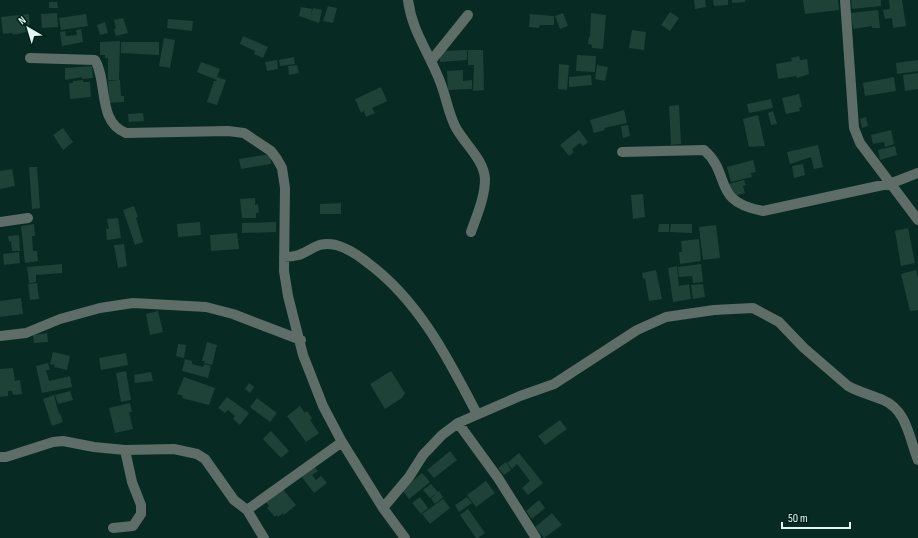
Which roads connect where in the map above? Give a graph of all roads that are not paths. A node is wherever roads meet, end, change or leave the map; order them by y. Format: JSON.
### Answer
{"nodes":[{"id":1,"x":408,"y":0,"type":"edge"},
{"id":2,"x":845,"y":0,"type":"edge"},
{"id":3,"x":468,"y":15,"type":"dead end"},
{"id":4,"x":30,"y":58,"type":"dead end"},
{"id":5,"x":431,"y":61,"type":"junction"},
{"id":6,"x":622,"y":152,"type":"dead end"},
{"id":7,"x":918,"y":173,"type":"edge"},
{"id":8,"x":892,"y":183,"type":"junction"},
{"id":9,"x":28,"y":218,"type":"dead end"},
{"id":10,"x":918,"y":220,"type":"edge"},
{"id":11,"x":0,"y":222,"type":"edge"},
{"id":12,"x":471,"y":232,"type":"dead end"},
{"id":13,"x":284,"y":258,"type":"junction"},
{"id":14,"x":0,"y":336,"type":"edge"},
{"id":15,"x":301,"y":340,"type":"junction"},
{"id":16,"x":477,"y":414,"type":"junction"},
{"id":17,"x":458,"y":423,"type":"junction"},
{"id":18,"x":342,"y":442,"type":"junction"},
{"id":19,"x":125,"y":450,"type":"junction"},
{"id":20,"x":0,"y":457,"type":"edge"},
{"id":21,"x":918,"y":460,"type":"edge"},
{"id":22,"x":383,"y":508,"type":"junction"},
{"id":23,"x":246,"y":510,"type":"junction"},
{"id":24,"x":113,"y":528,"type":"dead end"},
{"id":25,"x":264,"y":538,"type":"edge"},
{"id":26,"x":405,"y":538,"type":"edge"},
{"id":27,"x":536,"y":538,"type":"edge"}],
"edges":[{"from":1,"to":5,"type":"street"},
{"from":2,"to":8,"type":"street"},
{"from":3,"to":5,"type":"street"},
{"from":4,"to":13,"type":"street"},
{"from":5,"to":12,"type":"street"},
{"from":6,"to":8,"type":"street"},
{"from":7,"to":8,"type":"street"},
{"from":8,"to":10,"type":"street"},
{"from":9,"to":11,"type":"street"},
{"from":13,"to":15,"type":"street"},
{"from":13,"to":16,"type":"street"},
{"from":14,"to":15,"type":"street"},
{"from":15,"to":18,"type":"street"},
{"from":16,"to":17,"type":"street"},
{"from":16,"to":21,"type":"street"},
{"from":17,"to":22,"type":"street"},
{"from":17,"to":27,"type":"street"},
{"from":18,"to":22,"type":"street"},
{"from":18,"to":23,"type":"street"},
{"from":19,"to":20,"type":"street"},
{"from":19,"to":23,"type":"street"},
{"from":19,"to":24,"type":"street"},
{"from":22,"to":26,"type":"street"},
{"from":23,"to":25,"type":"street"}]}
